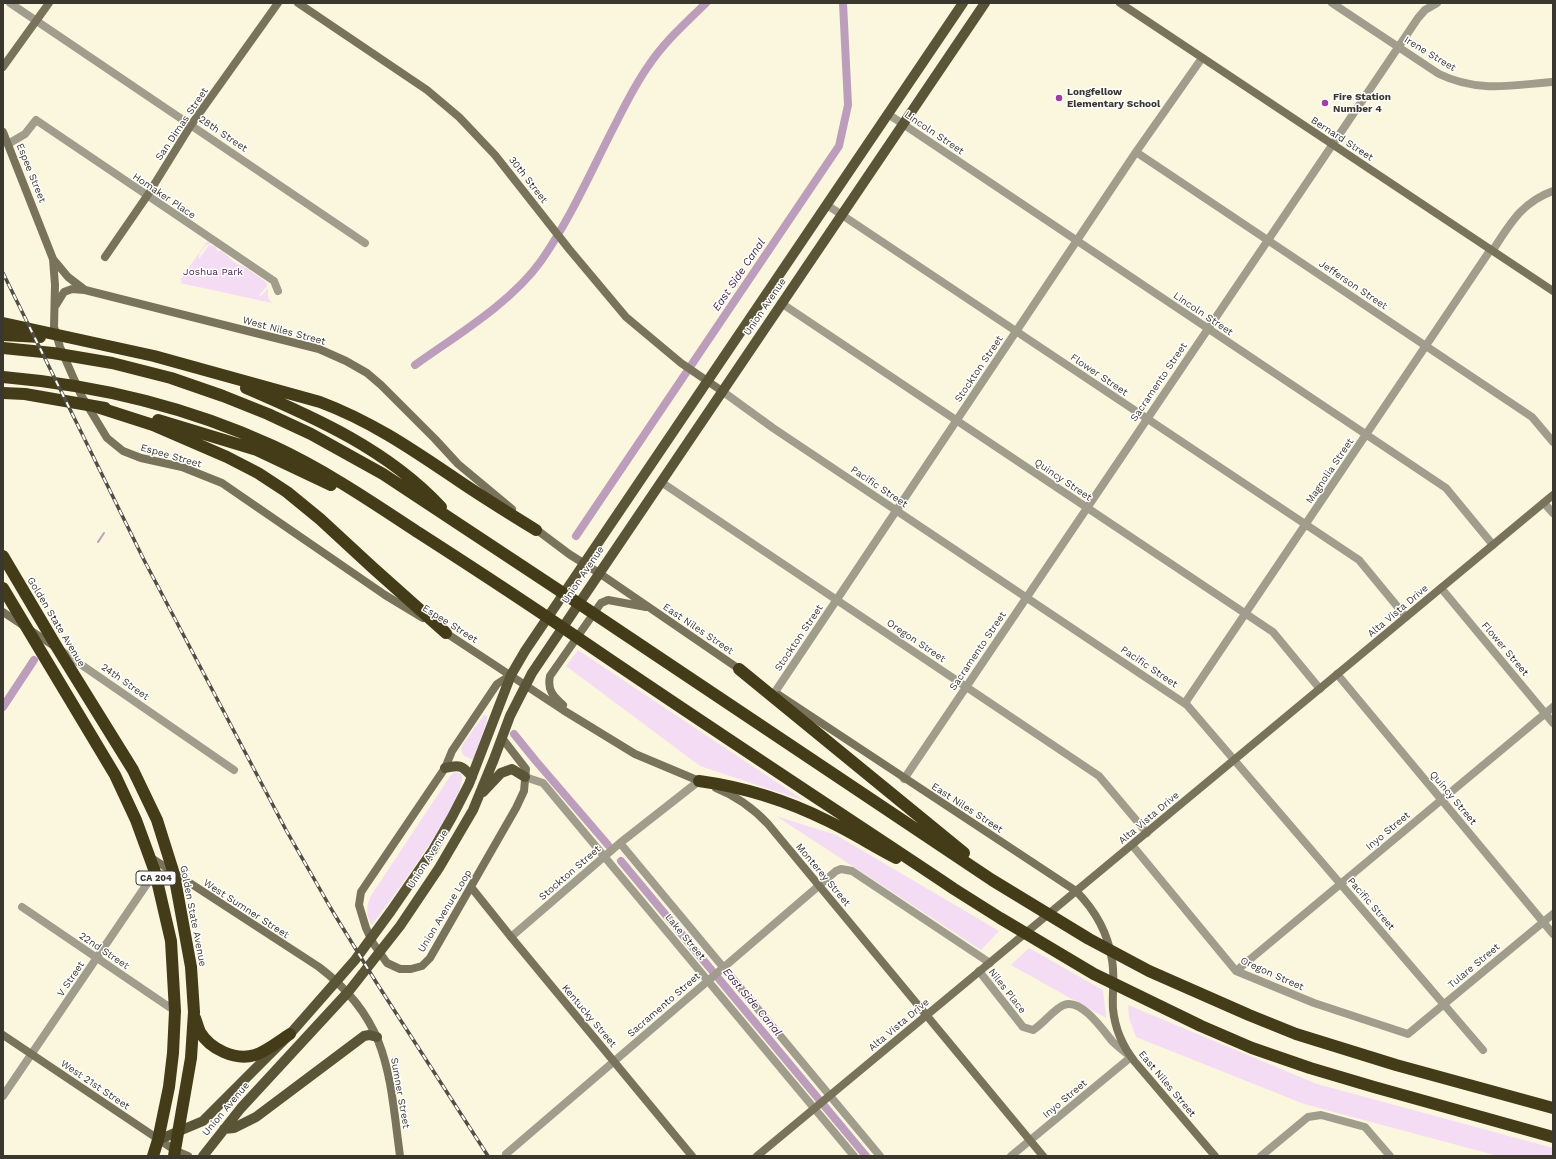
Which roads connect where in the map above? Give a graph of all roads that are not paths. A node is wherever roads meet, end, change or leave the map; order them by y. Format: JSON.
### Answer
{"nodes":[{"id":1,"x":10,"y":3,"type":"edge"},
{"id":2,"x":49,"y":3,"type":"edge"},
{"id":3,"x":278,"y":3,"type":"edge"},
{"id":4,"x":298,"y":3,"type":"edge"},
{"id":5,"x":963,"y":3,"type":"edge"},
{"id":6,"x":985,"y":3,"type":"edge"},
{"id":7,"x":1120,"y":3,"type":"edge"},
{"id":8,"x":1332,"y":3,"type":"edge"},
{"id":9,"x":1437,"y":3,"type":"edge"},
{"id":10,"x":36,"y":21,"type":"junction"},
{"id":11,"x":1398,"y":47,"type":"junction"},
{"id":12,"x":1202,"y":58,"type":"junction"},
{"id":13,"x":3,"y":66,"type":"edge"},
{"id":14,"x":1553,"y":82,"type":"edge"},
{"id":15,"x":888,"y":114,"type":"junction"},
{"id":16,"x":903,"y":124,"type":"junction"},
{"id":17,"x":192,"y":125,"type":"junction"},
{"id":18,"x":3,"y":132,"type":"edge"},
{"id":19,"x":8,"y":144,"type":"junction"},
{"id":20,"x":1334,"y":145,"type":"junction"},
{"id":21,"x":1136,"y":152,"type":"junction"},
{"id":22,"x":1553,"y":191,"type":"edge"},
{"id":23,"x":147,"y":196,"type":"junction"},
{"id":24,"x":827,"y":205,"type":"junction"},
{"id":25,"x":842,"y":214,"type":"junction"},
{"id":26,"x":1268,"y":240,"type":"junction"},
{"id":27,"x":1076,"y":242,"type":"junction"},
{"id":28,"x":365,"y":243,"type":"dead end"},
{"id":29,"x":1492,"y":250,"type":"junction"},
{"id":30,"x":105,"y":257,"type":"dead end"},
{"id":31,"x":53,"y":259,"type":"junction"},
{"id":32,"x":85,"y":290,"type":"junction"},
{"id":33,"x":278,"y":291,"type":"dead end"},
{"id":34,"x":1553,"y":291,"type":"edge"},
{"id":35,"x":782,"y":303,"type":"junction"},
{"id":36,"x":55,"y":306,"type":"junction"},
{"id":37,"x":10,"y":327,"type":"edge"},
{"id":38,"x":1207,"y":329,"type":"junction"},
{"id":39,"x":1017,"y":331,"type":"junction"},
{"id":40,"x":3,"y":335,"type":"edge"},
{"id":41,"x":1426,"y":346,"type":"junction"},
{"id":42,"x":8,"y":349,"type":"edge"},
{"id":43,"x":203,"y":370,"type":"junction"},
{"id":44,"x":3,"y":377,"type":"edge"},
{"id":45,"x":708,"y":381,"type":"junction"},
{"id":46,"x":722,"y":391,"type":"junction"},
{"id":47,"x":3,"y":393,"type":"edge"},
{"id":48,"x":130,"y":415,"type":"junction"},
{"id":49,"x":1147,"y":418,"type":"junction"},
{"id":50,"x":957,"y":421,"type":"junction"},
{"id":51,"x":1366,"y":435,"type":"junction"},
{"id":52,"x":1553,"y":442,"type":"edge"},
{"id":53,"x":661,"y":482,"type":"junction"},
{"id":54,"x":1553,"y":495,"type":"edge"},
{"id":55,"x":1544,"y":502,"type":"junction"},
{"id":56,"x":381,"y":508,"type":"junction"},
{"id":57,"x":1087,"y":508,"type":"junction"},
{"id":58,"x":897,"y":510,"type":"junction"},
{"id":59,"x":1553,"y":513,"type":"edge"},
{"id":60,"x":454,"y":521,"type":"junction"},
{"id":61,"x":1306,"y":525,"type":"junction"},
{"id":62,"x":536,"y":530,"type":"junction"},
{"id":63,"x":1493,"y":545,"type":"junction"},
{"id":64,"x":3,"y":556,"type":"edge"},
{"id":65,"x":592,"y":569,"type":"junction"},
{"id":66,"x":3,"y":588,"type":"edge"},
{"id":67,"x":1441,"y":588,"type":"junction"},
{"id":68,"x":1026,"y":597,"type":"junction"},
{"id":69,"x":837,"y":600,"type":"junction"},
{"id":70,"x":649,"y":608,"type":"junction"},
{"id":71,"x":3,"y":612,"type":"edge"},
{"id":72,"x":1245,"y":614,"type":"junction"},
{"id":73,"x":1406,"y":617,"type":"junction"},
{"id":74,"x":28,"y":628,"type":"junction"},
{"id":75,"x":446,"y":633,"type":"junction"},
{"id":76,"x":58,"y":649,"type":"junction"},
{"id":77,"x":739,"y":670,"type":"junction"},
{"id":78,"x":1338,"y":674,"type":"junction"},
{"id":79,"x":511,"y":675,"type":"junction"},
{"id":80,"x":525,"y":685,"type":"junction"},
{"id":81,"x":966,"y":686,"type":"junction"},
{"id":82,"x":1320,"y":689,"type":"junction"},
{"id":83,"x":775,"y":692,"type":"junction"},
{"id":84,"x":1185,"y":703,"type":"junction"},
{"id":85,"x":1553,"y":707,"type":"edge"},
{"id":86,"x":1545,"y":714,"type":"junction"},
{"id":87,"x":578,"y":719,"type":"junction"},
{"id":88,"x":1553,"y":723,"type":"edge"},
{"id":89,"x":502,"y":738,"type":"junction"},
{"id":90,"x":1234,"y":760,"type":"junction"},
{"id":91,"x":445,"y":768,"type":"junction"},
{"id":92,"x":234,"y":770,"type":"dead end"},
{"id":93,"x":472,"y":777,"type":"junction"},
{"id":94,"x":525,"y":777,"type":"junction"},
{"id":95,"x":904,"y":779,"type":"junction"},
{"id":96,"x":699,"y":781,"type":"junction"},
{"id":97,"x":478,"y":798,"type":"junction"},
{"id":98,"x":1442,"y":800,"type":"junction"},
{"id":99,"x":1146,"y":833,"type":"junction"},
{"id":100,"x":620,"y":843,"type":"junction"},
{"id":101,"x":1132,"y":845,"type":"junction"},
{"id":102,"x":149,"y":857,"type":"junction"},
{"id":103,"x":605,"y":857,"type":"junction"},
{"id":104,"x":155,"y":872,"type":"junction"},
{"id":105,"x":174,"y":874,"type":"junction"},
{"id":106,"x":858,"y":875,"type":"joint"},
{"id":107,"x":992,"y":880,"type":"junction"},
{"id":108,"x":1341,"y":884,"type":"junction"},
{"id":109,"x":819,"y":885,"type":"junction"},
{"id":110,"x":471,"y":887,"type":"junction"},
{"id":111,"x":954,"y":889,"type":"junction"},
{"id":112,"x":1076,"y":891,"type":"junction"},
{"id":113,"x":22,"y":907,"type":"dead end"},
{"id":114,"x":1553,"y":914,"type":"edge"},
{"id":115,"x":1543,"y":922,"type":"junction"},
{"id":116,"x":1553,"y":934,"type":"edge"},
{"id":117,"x":511,"y":937,"type":"junction"},
{"id":118,"x":96,"y":958,"type":"junction"},
{"id":119,"x":990,"y":963,"type":"junction"},
{"id":120,"x":722,"y":968,"type":"junction"},
{"id":121,"x":1236,"y":971,"type":"junction"},
{"id":122,"x":979,"y":972,"type":"junction"},
{"id":123,"x":333,"y":978,"type":"joint"},
{"id":124,"x":709,"y":980,"type":"junction"},
{"id":125,"x":1445,"y":1004,"type":"junction"},
{"id":126,"x":175,"y":1011,"type":"junction"},
{"id":127,"x":194,"y":1012,"type":"junction"},
{"id":128,"x":927,"y":1015,"type":"junction"},
{"id":129,"x":290,"y":1034,"type":"junction"},
{"id":130,"x":1408,"y":1034,"type":"joint"},
{"id":131,"x":3,"y":1036,"type":"edge"},
{"id":132,"x":377,"y":1037,"type":"junction"},
{"id":133,"x":1483,"y":1050,"type":"dead end"},
{"id":134,"x":31,"y":1054,"type":"junction"},
{"id":135,"x":1131,"y":1057,"type":"junction"},
{"id":136,"x":614,"y":1061,"type":"junction"},
{"id":137,"x":3,"y":1096,"type":"edge"},
{"id":138,"x":830,"y":1096,"type":"junction"},
{"id":139,"x":1553,"y":1108,"type":"edge"},
{"id":140,"x":814,"y":1109,"type":"junction"},
{"id":141,"x":224,"y":1129,"type":"junction"},
{"id":142,"x":179,"y":1132,"type":"junction"},
{"id":143,"x":1553,"y":1137,"type":"edge"},
{"id":144,"x":158,"y":1140,"type":"junction"},
{"id":145,"x":1030,"y":1140,"type":"junction"},
{"id":146,"x":175,"y":1154,"type":"edge"},
{"id":147,"x":506,"y":1154,"type":"dead end"},
{"id":148,"x":153,"y":1156,"type":"edge"},
{"id":149,"x":188,"y":1156,"type":"edge"},
{"id":150,"x":203,"y":1156,"type":"edge"},
{"id":151,"x":400,"y":1156,"type":"edge"},
{"id":152,"x":692,"y":1156,"type":"edge"},
{"id":153,"x":757,"y":1156,"type":"edge"},
{"id":154,"x":854,"y":1156,"type":"edge"},
{"id":155,"x":880,"y":1156,"type":"edge"},
{"id":156,"x":1012,"y":1156,"type":"edge"},
{"id":157,"x":1043,"y":1156,"type":"edge"},
{"id":158,"x":1215,"y":1156,"type":"edge"},
{"id":159,"x":1261,"y":1156,"type":"edge"},
{"id":160,"x":1390,"y":1156,"type":"edge"}],
"edges":[{"from":1,"to":10,"type":"street","name":"28th Street"},
{"from":2,"to":10,"type":"street"},
{"from":3,"to":17,"type":"street","name":"San Dimas Street"},
{"from":4,"to":45,"type":"street","name":"30th Street"},
{"from":5,"to":15,"type":"main road","name":"Union Avenue"},
{"from":6,"to":16,"type":"main road","name":"Union Avenue"},
{"from":7,"to":12,"type":"street","name":"Bernard Street"},
{"from":8,"to":11,"type":"street","name":"Irene Street"},
{"from":9,"to":11,"type":"street","name":"Sacramento Street"},
{"from":10,"to":13,"type":"street"},
{"from":10,"to":17,"type":"street","name":"28th Street"},
{"from":11,"to":14,"type":"street","name":"Irene Street"},
{"from":11,"to":20,"type":"street","name":"Sacramento Street"},
{"from":12,"to":20,"type":"street","name":"Bernard Street"},
{"from":12,"to":21,"type":"street","name":"Stockton Street"},
{"from":15,"to":16,"type":"street","name":"Lincoln Street"},
{"from":15,"to":24,"type":"main road","name":"Union Avenue"},
{"from":16,"to":25,"type":"main road","name":"Union Avenue"},
{"from":16,"to":27,"type":"street","name":"Lincoln Street"},
{"from":17,"to":23,"type":"street","name":"San Dimas Street"},
{"from":17,"to":28,"type":"street","name":"28th Street"},
{"from":18,"to":19,"type":"street","name":"Espee Street"},
{"from":19,"to":23,"type":"street","name":"Homaker Place"},
{"from":19,"to":31,"type":"street","name":"Espee Street"},
{"from":20,"to":26,"type":"street","name":"Sacramento Street"},
{"from":20,"to":29,"type":"street","name":"Bernard Street"},
{"from":21,"to":26,"type":"street","name":"Jefferson Street"},
{"from":21,"to":27,"type":"street","name":"Stockton Street"},
{"from":22,"to":29,"type":"street","name":"Magnolia Street"},
{"from":23,"to":30,"type":"street","name":"San Dimas Street"},
{"from":23,"to":33,"type":"street","name":"Homaker Place"},
{"from":24,"to":25,"type":"street","name":"Flower Street"},
{"from":24,"to":45,"type":"main road","name":"Union Avenue"},
{"from":25,"to":35,"type":"main road","name":"Union Avenue"},
{"from":25,"to":39,"type":"street","name":"Flower Street"},
{"from":26,"to":38,"type":"street","name":"Sacramento Street"},
{"from":26,"to":41,"type":"street","name":"Jefferson Street"},
{"from":27,"to":38,"type":"street","name":"Lincoln Street"},
{"from":27,"to":39,"type":"street","name":"Stockton Street"},
{"from":29,"to":34,"type":"street","name":"Bernard Street"},
{"from":29,"to":41,"type":"street","name":"Magnolia Street"},
{"from":31,"to":32,"type":"street","name":"West Niles Street"},
{"from":31,"to":36,"type":"street","name":"Espee Street"},
{"from":32,"to":36,"type":"street"},
{"from":32,"to":62,"type":"street","name":"West Niles Street"},
{"from":35,"to":46,"type":"main road","name":"Union Avenue"},
{"from":35,"to":50,"type":"street","name":"Quincy Street"},
{"from":36,"to":75,"type":"street","name":"Espee Street"},
{"from":37,"to":40,"type":"highway"},
{"from":37,"to":43,"type":"highway"},
{"from":38,"to":49,"type":"street","name":"Sacramento Street"},
{"from":38,"to":51,"type":"street","name":"Lincoln Street"},
{"from":39,"to":49,"type":"street","name":"Flower Street"},
{"from":39,"to":50,"type":"street","name":"Stockton Street"},
{"from":41,"to":51,"type":"street","name":"Magnolia Street"},
{"from":41,"to":52,"type":"street","name":"Jefferson Street"},
{"from":42,"to":60,"type":"highway"},
{"from":43,"to":60,"type":"highway"},
{"from":43,"to":62,"type":"highway"},
{"from":44,"to":56,"type":"highway"},
{"from":45,"to":46,"type":"street","name":"30th Street"},
{"from":45,"to":65,"type":"main road","name":"Union Avenue"},
{"from":46,"to":53,"type":"main road","name":"Union Avenue"},
{"from":46,"to":58,"type":"street","name":"Pacific Street"},
{"from":47,"to":48,"type":"highway"},
{"from":48,"to":56,"type":"highway"},
{"from":48,"to":75,"type":"highway"},
{"from":49,"to":57,"type":"street","name":"Sacramento Street"},
{"from":49,"to":61,"type":"street","name":"Flower Street"},
{"from":50,"to":57,"type":"street","name":"Quincy Street"},
{"from":50,"to":58,"type":"street","name":"Stockton Street"},
{"from":51,"to":61,"type":"street","name":"Magnolia Street"},
{"from":51,"to":63,"type":"street","name":"Lincoln Street"},
{"from":53,"to":65,"type":"main road","name":"Union Avenue"},
{"from":53,"to":69,"type":"street","name":"Oregon Street"},
{"from":54,"to":55,"type":"street","name":"Alta Vista Drive"},
{"from":55,"to":59,"type":"street"},
{"from":55,"to":63,"type":"street","name":"Alta Vista Drive"},
{"from":56,"to":111,"type":"highway"},
{"from":57,"to":68,"type":"street","name":"Sacramento Street"},
{"from":57,"to":72,"type":"street","name":"Quincy Street"},
{"from":58,"to":68,"type":"street","name":"Pacific Street"},
{"from":58,"to":69,"type":"street","name":"Stockton Street"},
{"from":60,"to":107,"type":"highway"},
{"from":61,"to":72,"type":"street","name":"Magnolia Street"},
{"from":61,"to":73,"type":"street","name":"Flower Street"},
{"from":62,"to":65,"type":"street","name":"West Niles Street"},
{"from":63,"to":67,"type":"street","name":"Alta Vista Drive"},
{"from":64,"to":76,"type":"highway","name":"Golden State Avenue","number":"CA 204"},
{"from":65,"to":70,"type":"street","name":"East Niles Street"},
{"from":65,"to":79,"type":"main road","name":"Union Avenue"},
{"from":65,"to":80,"type":"main road","name":"Union Avenue"},
{"from":66,"to":74,"type":"highway","number":"CA 204"},
{"from":67,"to":73,"type":"street","name":"Alta Vista Drive"},
{"from":67,"to":86,"type":"street","name":"Flower Street"},
{"from":68,"to":81,"type":"street","name":"Sacramento Street"},
{"from":68,"to":84,"type":"street","name":"Pacific Street"},
{"from":69,"to":81,"type":"street","name":"Oregon Street"},
{"from":69,"to":83,"type":"street","name":"Stockton Street"},
{"from":70,"to":77,"type":"street","name":"East Niles Street"},
{"from":70,"to":87,"type":"street"},
{"from":71,"to":74,"type":"street","name":"24th Street"},
{"from":72,"to":82,"type":"street","name":"Quincy Street"},
{"from":72,"to":84,"type":"street","name":"Magnolia Street"},
{"from":73,"to":78,"type":"street","name":"Alta Vista Drive"},
{"from":74,"to":76,"type":"street","name":"24th Street"},
{"from":74,"to":102,"type":"highway","number":"CA 204"},
{"from":75,"to":79,"type":"street","name":"Espee Street"},
{"from":76,"to":92,"type":"street","name":"24th Street"},
{"from":76,"to":105,"type":"highway","name":"Golden State Avenue","number":"CA 204"},
{"from":77,"to":83,"type":"street","name":"East Niles Street"},
{"from":77,"to":107,"type":"highway"},
{"from":78,"to":82,"type":"street","name":"Alta Vista Drive"},
{"from":78,"to":98,"type":"street","name":"Quincy Street"},
{"from":79,"to":80,"type":"street","name":"Espee Street"},
{"from":79,"to":91,"type":"street","name":"Union Avenue"},
{"from":79,"to":93,"type":"main road","name":"Union Avenue"},
{"from":80,"to":87,"type":"street","name":"Monterey Street"},
{"from":80,"to":89,"type":"main road","name":"Union Avenue"},
{"from":81,"to":95,"type":"street","name":"Sacramento Street"},
{"from":81,"to":99,"type":"street","name":"Oregon Street"},
{"from":82,"to":90,"type":"street","name":"Alta Vista Drive"},
{"from":83,"to":95,"type":"street","name":"East Niles Street"},
{"from":84,"to":90,"type":"street","name":"Pacific Street"},
{"from":85,"to":86,"type":"street","name":"Inyo Street"},
{"from":86,"to":88,"type":"street","name":"Flower Street"},
{"from":86,"to":98,"type":"street","name":"Inyo Street"},
{"from":87,"to":96,"type":"street","name":"Monterey Street"},
{"from":89,"to":94,"type":"street"},
{"from":89,"to":97,"type":"main road","name":"Union Avenue"},
{"from":90,"to":99,"type":"street","name":"Alta Vista Drive"},
{"from":90,"to":108,"type":"street","name":"Pacific Street"},
{"from":91,"to":93,"type":"main road"},
{"from":91,"to":110,"type":"street","name":"Union Avenue Loop"},
{"from":93,"to":129,"type":"main road","name":"Union Avenue"},
{"from":94,"to":97,"type":"main road"},
{"from":94,"to":103,"type":"street","name":"Lake Street"},
{"from":94,"to":110,"type":"street","name":"Union Avenue Loop"},
{"from":95,"to":112,"type":"street","name":"East Niles Street"},
{"from":96,"to":100,"type":"street","name":"Stockton Street"},
{"from":96,"to":109,"type":"street","name":"Monterey Street"},
{"from":96,"to":111,"type":"highway"},
{"from":97,"to":141,"type":"main road","name":"Union Avenue"},
{"from":98,"to":108,"type":"street","name":"Inyo Street"},
{"from":98,"to":115,"type":"street","name":"Quincy Street"},
{"from":99,"to":101,"type":"street","name":"Alta Vista Drive"},
{"from":100,"to":103,"type":"street","name":"Stockton Street"},
{"from":100,"to":120,"type":"street","name":"Lake Street"},
{"from":101,"to":112,"type":"street","name":"Alta Vista Drive"},
{"from":101,"to":121,"type":"street","name":"Oregon Street"},
{"from":102,"to":104,"type":"highway","number":"CA 204"},
{"from":102,"to":105,"type":"street","name":"West Sumner Street"},
{"from":103,"to":117,"type":"street","name":"Stockton Street"},
{"from":103,"to":124,"type":"street","name":"Lake Street"},
{"from":104,"to":118,"type":"street","name":"V Street"},
{"from":104,"to":126,"type":"highway","number":"CA 204"},
{"from":105,"to":123,"type":"street","name":"West Sumner Street"},
{"from":105,"to":127,"type":"highway","name":"Golden State Avenue","number":"CA 204"},
{"from":106,"to":109,"type":"street","name":"Sacramento Street"},
{"from":106,"to":119,"type":"street","name":"Niles Place"},
{"from":107,"to":139,"type":"highway"},
{"from":108,"to":121,"type":"street","name":"Inyo Street"},
{"from":108,"to":125,"type":"street","name":"Pacific Street"},
{"from":109,"to":120,"type":"street","name":"Sacramento Street"},
{"from":109,"to":128,"type":"street","name":"Monterey Street"},
{"from":110,"to":117,"type":"street","name":"Kentucky Street"},
{"from":111,"to":143,"type":"highway"},
{"from":112,"to":119,"type":"street","name":"Alta Vista Drive"},
{"from":112,"to":135,"type":"street","name":"East Niles Street"},
{"from":113,"to":118,"type":"street","name":"22nd Street"},
{"from":114,"to":115,"type":"street","name":"Tulare Street"},
{"from":115,"to":116,"type":"street","name":"Quincy Street"},
{"from":115,"to":125,"type":"street","name":"Tulare Street"},
{"from":117,"to":136,"type":"street","name":"Kentucky Street"},
{"from":118,"to":126,"type":"street","name":"22nd Street"},
{"from":118,"to":134,"type":"street","name":"V Street"},
{"from":119,"to":122,"type":"street","name":"Alta Vista Drive"},
{"from":120,"to":124,"type":"street","name":"Sacramento Street"},
{"from":120,"to":138,"type":"street","name":"Lake Street"},
{"from":121,"to":130,"type":"street","name":"Oregon Street"},
{"from":122,"to":128,"type":"street","name":"Alta Vista Drive"},
{"from":122,"to":135,"type":"street","name":"Niles Place"},
{"from":123,"to":132,"type":"street","name":"Sumner Street"},
{"from":124,"to":136,"type":"street","name":"Sacramento Street"},
{"from":124,"to":140,"type":"street","name":"Lake Street"},
{"from":125,"to":130,"type":"street","name":"Tulare Street"},
{"from":125,"to":133,"type":"street","name":"Pacific Street"},
{"from":126,"to":144,"type":"highway","number":"CA 204"},
{"from":127,"to":129,"type":"highway"},
{"from":127,"to":142,"type":"highway","name":"Golden State Avenue","number":"CA 204"},
{"from":128,"to":138,"type":"street","name":"Alta Vista Drive"},
{"from":128,"to":145,"type":"street","name":"Monterey Street"},
{"from":129,"to":142,"type":"main road","name":"Union Avenue"},
{"from":131,"to":134,"type":"street","name":"West 21st Street"},
{"from":132,"to":141,"type":"main road"},
{"from":132,"to":151,"type":"street","name":"Sumner Street"},
{"from":134,"to":137,"type":"street","name":"V Street"},
{"from":134,"to":144,"type":"street","name":"West 21st Street"},
{"from":135,"to":145,"type":"street","name":"Inyo Street"},
{"from":135,"to":158,"type":"street","name":"East Niles Street"},
{"from":136,"to":147,"type":"street","name":"Sacramento Street"},
{"from":136,"to":152,"type":"street","name":"Kentucky Street"},
{"from":138,"to":140,"type":"street","name":"Alta Vista Drive"},
{"from":138,"to":155,"type":"street","name":"Lake Street"},
{"from":140,"to":153,"type":"street","name":"Alta Vista Drive"},
{"from":140,"to":154,"type":"street","name":"Lake Street"},
{"from":141,"to":150,"type":"main road","name":"Union Avenue"},
{"from":142,"to":144,"type":"main road","name":"Union Avenue"},
{"from":142,"to":146,"type":"highway","name":"Golden State Avenue","number":"CA 204"},
{"from":144,"to":146,"type":"street","name":"West 21st Street"},
{"from":144,"to":148,"type":"highway","number":"CA 204"},
{"from":145,"to":156,"type":"street","name":"Inyo Street"},
{"from":145,"to":157,"type":"street","name":"Monterey Street"},
{"from":146,"to":149,"type":"street","name":"West 21st Street"},
{"from":159,"to":160,"type":"street"}]}
